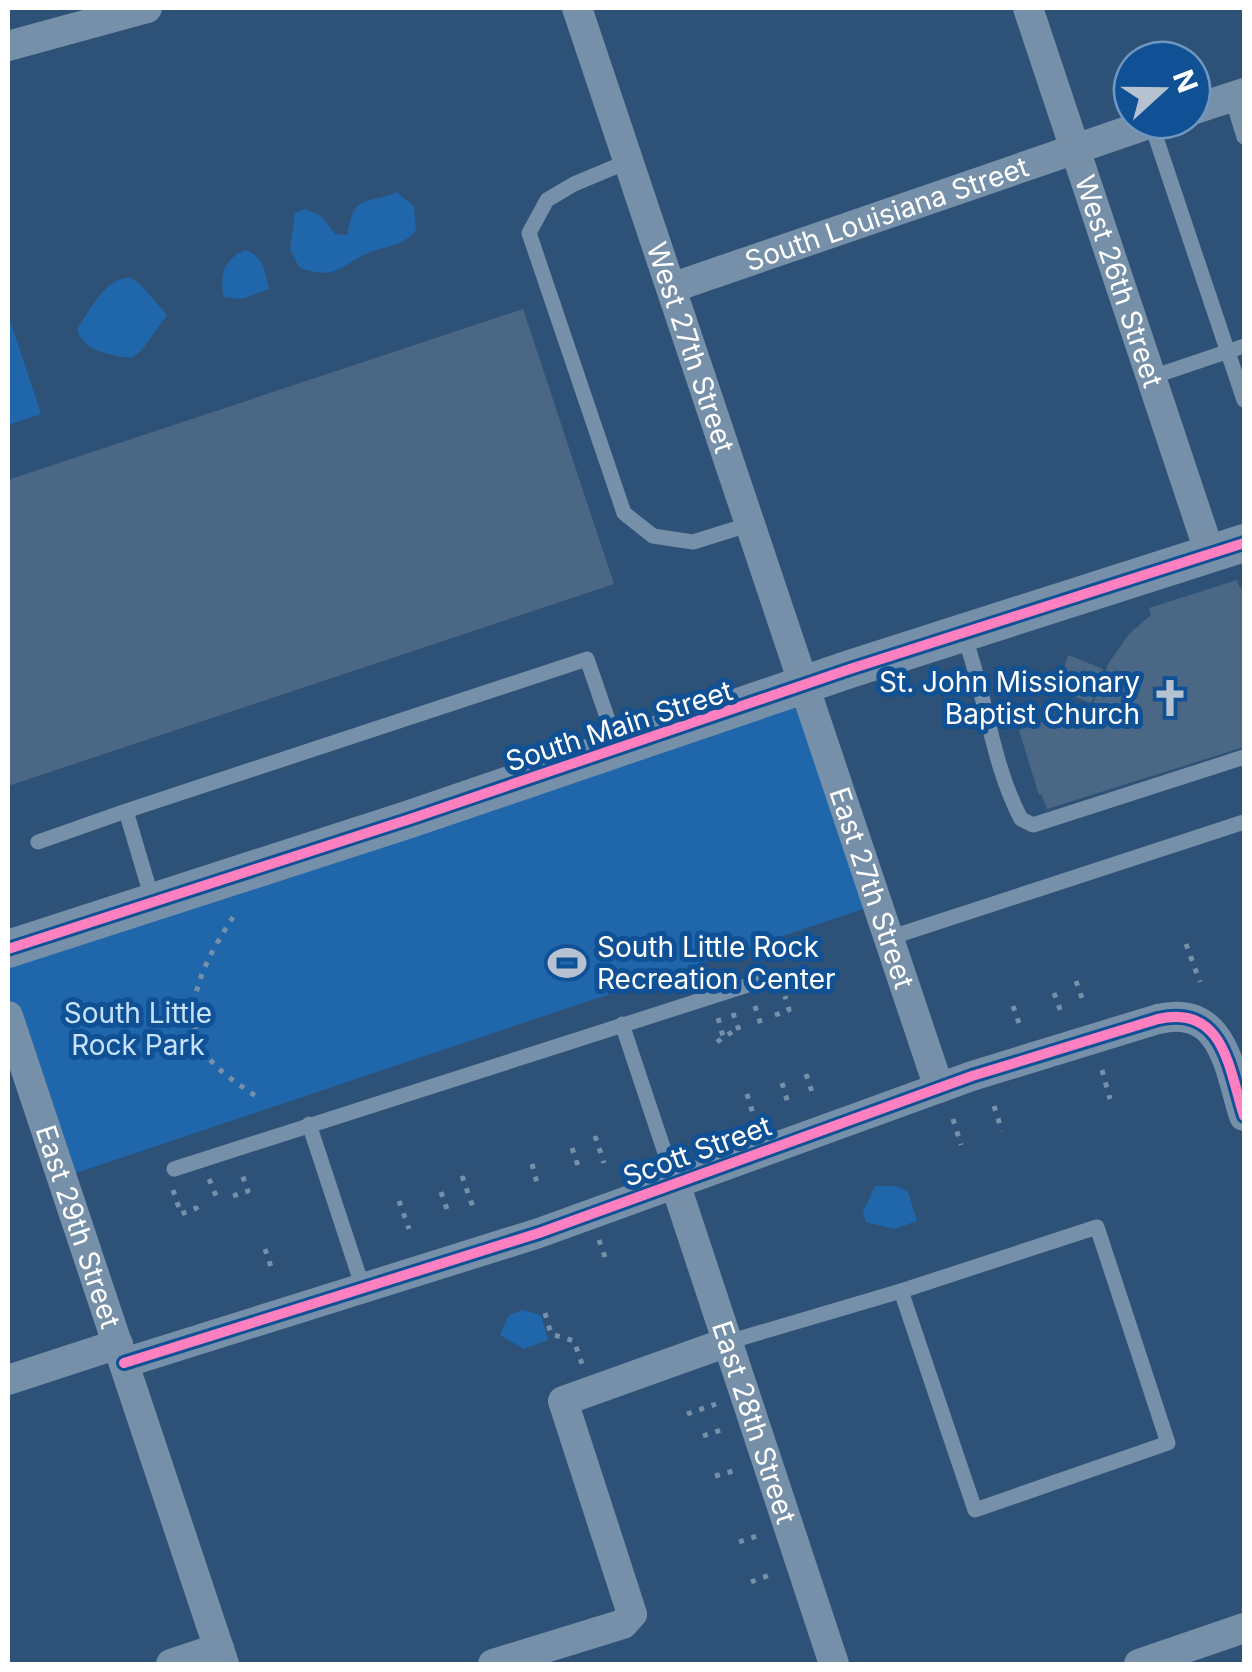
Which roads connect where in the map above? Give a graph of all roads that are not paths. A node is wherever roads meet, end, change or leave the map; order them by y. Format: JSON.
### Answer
{"nodes":[{"id":1,"x":577,"y":8,"type":"edge"},
{"id":2,"x":1028,"y":8,"type":"edge"},
{"id":3,"x":131,"y":10,"type":"edge"},
{"id":4,"x":8,"y":46,"type":"edge"},
{"id":5,"x":1238,"y":95,"type":"edge"},
{"id":6,"x":1212,"y":103,"type":"edge"},
{"id":7,"x":1112,"y":135,"type":"edge"},
{"id":8,"x":1244,"y":138,"type":"edge"},
{"id":9,"x":1162,"y":140,"type":"edge"},
{"id":10,"x":1074,"y":147,"type":"junction"},
{"id":11,"x":628,"y":161,"type":"junction"},
{"id":12,"x":671,"y":288,"type":"junction"},
{"id":13,"x":1236,"y":348,"type":"edge"},
{"id":14,"x":1152,"y":377,"type":"junction"},
{"id":15,"x":1244,"y":400,"type":"edge"},
{"id":16,"x":750,"y":524,"type":"junction"},
{"id":17,"x":1227,"y":548,"type":"edge"},
{"id":18,"x":963,"y":633,"type":"junction"},
{"id":19,"x":805,"y":686,"type":"junction"},
{"id":20,"x":618,"y":750,"type":"junction"},
{"id":21,"x":1244,"y":757,"type":"edge"},
{"id":22,"x":126,"y":811,"type":"junction"},
{"id":23,"x":1244,"y":822,"type":"edge"},
{"id":24,"x":38,"y":842,"type":"dead end"},
{"id":25,"x":154,"y":902,"type":"junction"},
{"id":26,"x":889,"y":938,"type":"junction"},
{"id":27,"x":8,"y":948,"type":"edge"},
{"id":28,"x":776,"y":976,"type":"dead end"},
{"id":29,"x":8,"y":1016,"type":"edge"},
{"id":30,"x":622,"y":1024,"type":"junction"},
{"id":31,"x":938,"y":1088,"type":"junction"},
{"id":32,"x":1242,"y":1108,"type":"edge"},
{"id":33,"x":308,"y":1124,"type":"junction"},
{"id":34,"x":174,"y":1169,"type":"dead end"},
{"id":35,"x":675,"y":1182,"type":"junction"},
{"id":36,"x":364,"y":1288,"type":"junction"},
{"id":37,"x":901,"y":1291,"type":"junction"},
{"id":38,"x":728,"y":1342,"type":"junction"},
{"id":39,"x":121,"y":1354,"type":"junction"},
{"id":40,"x":8,"y":1380,"type":"edge"},
{"id":41,"x":1244,"y":1628,"type":"edge"},
{"id":42,"x":221,"y":1656,"type":"edge"},
{"id":43,"x":171,"y":1664,"type":"edge"},
{"id":44,"x":494,"y":1664,"type":"edge"},
{"id":45,"x":834,"y":1664,"type":"edge"},
{"id":46,"x":1138,"y":1664,"type":"edge"}],
"edges":[{"from":1,"to":11,"type":"street","name":"West 27th Street"},
{"from":2,"to":10,"type":"street","name":"West 26th Street"},
{"from":3,"to":4,"type":"street"},
{"from":5,"to":6,"type":"street"},
{"from":5,"to":8,"type":"lane"},
{"from":7,"to":10,"type":"street","name":"South Louisiana Street"},
{"from":9,"to":13,"type":"lane"},
{"from":10,"to":12,"type":"street","name":"South Louisiana Street"},
{"from":10,"to":14,"type":"street","name":"West 26th Street"},
{"from":11,"to":12,"type":"street","name":"West 27th Street"},
{"from":11,"to":16,"type":"lane"},
{"from":12,"to":16,"type":"street","name":"West 27th Street"},
{"from":13,"to":14,"type":"lane"},
{"from":13,"to":15,"type":"lane"},
{"from":14,"to":17,"type":"street","name":"West 26th Street"},
{"from":16,"to":19,"type":"street","name":"West 27th Street"},
{"from":17,"to":18,"type":"street","name":"South Main Street"},
{"from":18,"to":19,"type":"street","name":"South Main Street"},
{"from":18,"to":21,"type":"lane"},
{"from":19,"to":20,"type":"street","name":"South Main Street"},
{"from":19,"to":26,"type":"street","name":"East 27th Street"},
{"from":20,"to":22,"type":"lane"},
{"from":20,"to":25,"type":"street","name":"South Main Street"},
{"from":22,"to":24,"type":"lane"},
{"from":22,"to":25,"type":"lane"},
{"from":23,"to":26,"type":"lane"},
{"from":25,"to":27,"type":"street","name":"South Main Street"},
{"from":26,"to":31,"type":"street","name":"East 27th Street"},
{"from":28,"to":30,"type":"lane"},
{"from":29,"to":39,"type":"street","name":"East 29th Street"},
{"from":30,"to":33,"type":"lane"},
{"from":30,"to":35,"type":"lane"},
{"from":31,"to":32,"type":"street","name":"Scott Street"},
{"from":31,"to":35,"type":"street","name":"Scott Street"},
{"from":33,"to":34,"type":"lane"},
{"from":33,"to":36,"type":"lane"},
{"from":35,"to":36,"type":"street","name":"Scott Street"},
{"from":35,"to":38,"type":"street","name":"East 28th Street"},
{"from":36,"to":39,"type":"street","name":"Scott Street"},
{"from":37,"to":37,"type":"lane"},
{"from":37,"to":38,"type":"lane"},
{"from":38,"to":44,"type":"street"},
{"from":38,"to":45,"type":"street","name":"East 28th Street"},
{"from":39,"to":40,"type":"street","name":"Scott Street"},
{"from":39,"to":42,"type":"street","name":"East 29th Street"},
{"from":41,"to":46,"type":"street"},
{"from":42,"to":43,"type":"street"}]}
